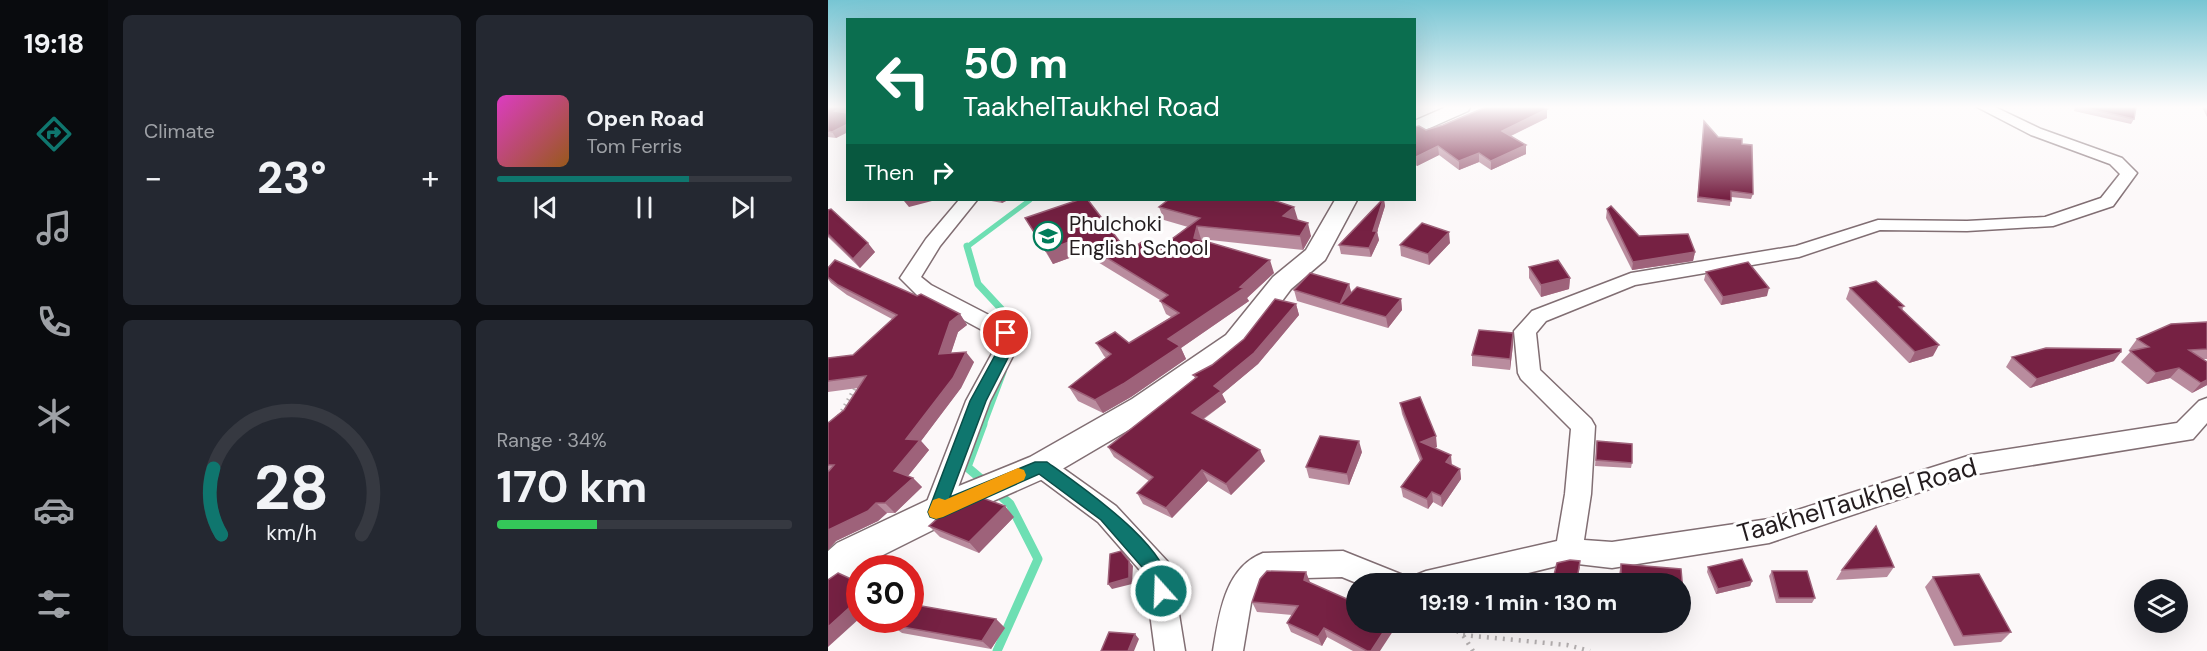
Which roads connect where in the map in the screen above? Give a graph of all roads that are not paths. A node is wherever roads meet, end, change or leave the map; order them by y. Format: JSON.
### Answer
{"nodes":[{"id":1,"x":2051,"y":137,"type":"edge"},
{"id":2,"x":967,"y":201,"type":"edge"},
{"id":3,"x":1345,"y":201,"type":"edge"},
{"id":4,"x":2207,"y":407,"type":"edge"},
{"id":5,"x":1041,"y":466,"type":"junction"},
{"id":6,"x":949,"y":506,"type":"junction"},
{"id":7,"x":1569,"y":551,"type":"junction"},
{"id":8,"x":1365,"y":573,"type":"edge"},
{"id":9,"x":1474,"y":573,"type":"edge"},
{"id":10,"x":828,"y":575,"type":"edge"},
{"id":11,"x":1170,"y":651,"type":"edge"},
{"id":12,"x":1228,"y":651,"type":"edge"}],
"edges":[{"from":1,"to":7,"type":"street"},
{"from":2,"to":6,"type":"street"},
{"from":3,"to":5,"type":"street"},
{"from":4,"to":7,"type":"street","name":"TaakhelTaukhel Road"},
{"from":5,"to":6,"type":"street"},
{"from":5,"to":11,"type":"street"},
{"from":6,"to":10,"type":"street"},
{"from":7,"to":9,"type":"street","name":"TaakhelTaukhel Road"},
{"from":8,"to":12,"type":"street"}]}
